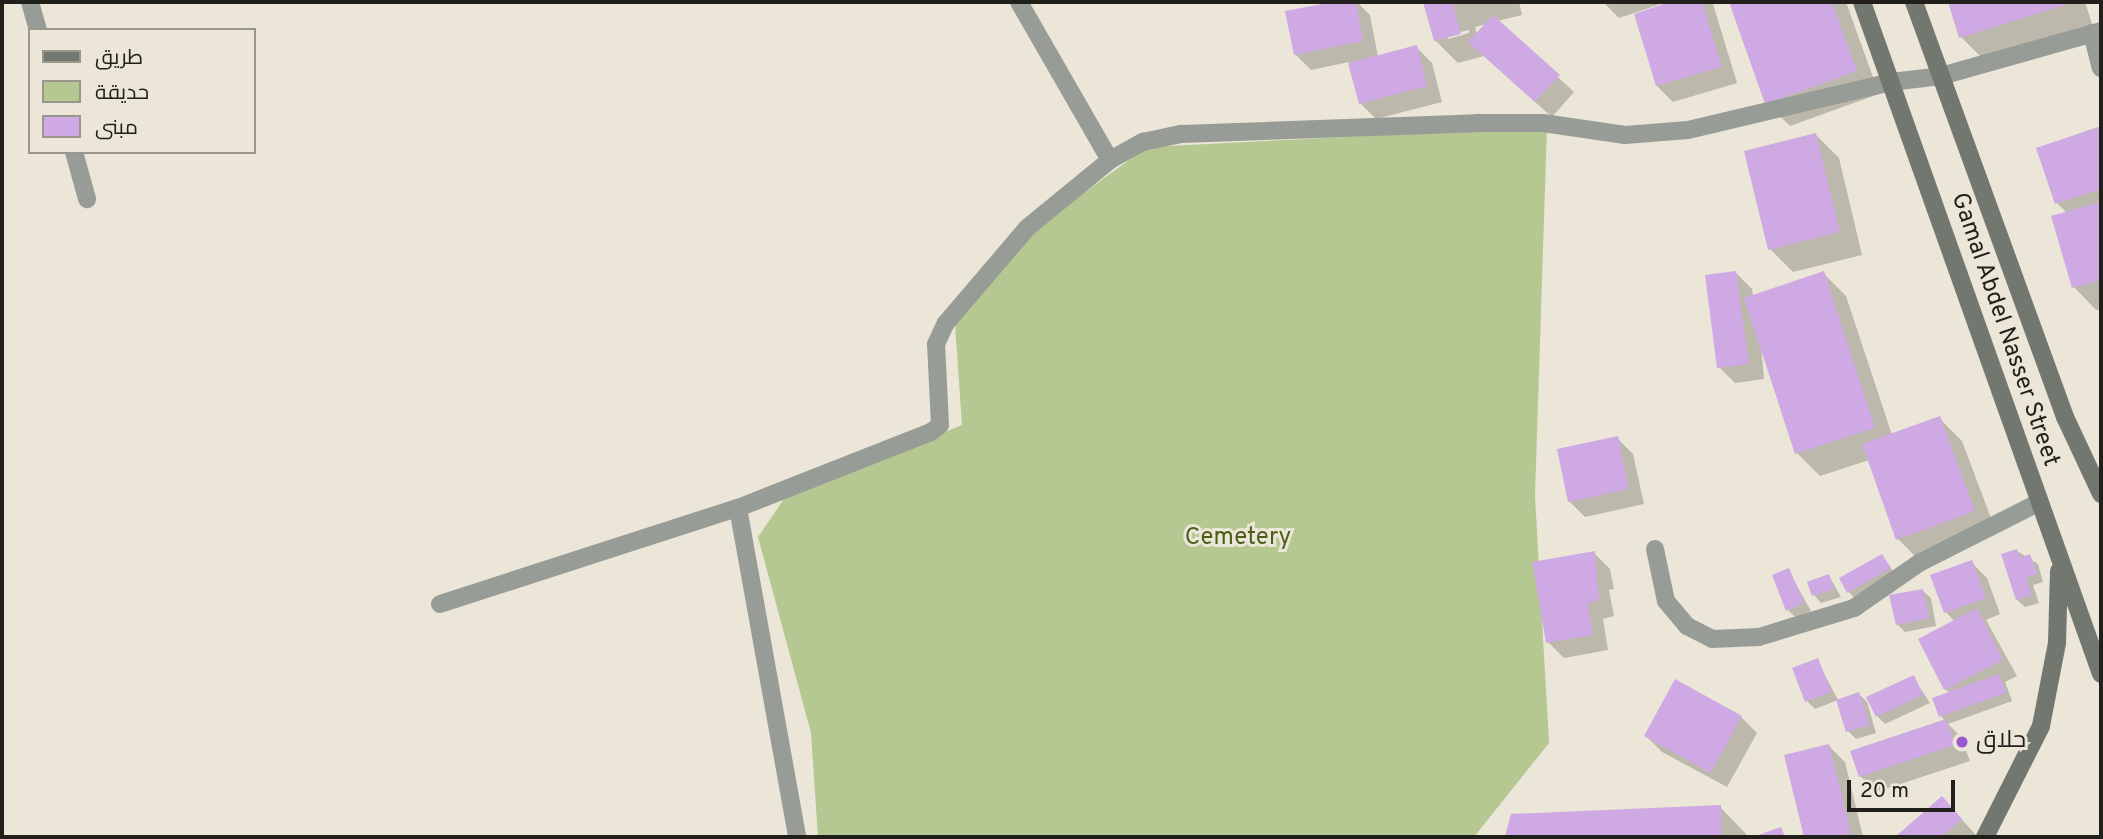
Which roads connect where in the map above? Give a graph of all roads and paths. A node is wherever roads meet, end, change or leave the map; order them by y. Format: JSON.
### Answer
{"nodes":[{"id":1,"x":30,"y":2,"type":"edge"},
{"id":2,"x":1019,"y":2,"type":"edge"},
{"id":3,"x":1862,"y":2,"type":"edge"},
{"id":4,"x":1914,"y":2,"type":"edge"},
{"id":5,"x":37,"y":28,"type":"edge"},
{"id":6,"x":2096,"y":32,"type":"edge"},
{"id":7,"x":2101,"y":68,"type":"edge"},
{"id":8,"x":1941,"y":76,"type":"junction"},
{"id":9,"x":1891,"y":82,"type":"junction"},
{"id":10,"x":75,"y":154,"type":"edge"},
{"id":11,"x":1110,"y":160,"type":"junction"},
{"id":12,"x":87,"y":199,"type":"dead end"},
{"id":13,"x":2101,"y":494,"type":"edge"},
{"id":14,"x":2038,"y":503,"type":"junction"},
{"id":15,"x":738,"y":508,"type":"junction"},
{"id":16,"x":1655,"y":548,"type":"dead end"},
{"id":17,"x":2060,"y":560,"type":"junction"},
{"id":18,"x":440,"y":604,"type":"dead end"},
{"id":19,"x":2101,"y":674,"type":"edge"},
{"id":20,"x":797,"y":837,"type":"edge"},
{"id":21,"x":1985,"y":837,"type":"edge"}],
"edges":[{"from":1,"to":5,"type":"street"},
{"from":2,"to":11,"type":"street"},
{"from":3,"to":9,"type":"main road","name":"Gamal Abdel Nasser Street"},
{"from":4,"to":8,"type":"main road","name":"Gamal Abdel Nasser Street"},
{"from":6,"to":7,"type":"street"},
{"from":6,"to":8,"type":"street"},
{"from":8,"to":9,"type":"street"},
{"from":8,"to":13,"type":"main road","name":"Gamal Abdel Nasser Street"},
{"from":9,"to":11,"type":"street"},
{"from":9,"to":14,"type":"main road","name":"Gamal Abdel Nasser Street"},
{"from":10,"to":12,"type":"street"},
{"from":11,"to":15,"type":"street"},
{"from":14,"to":16,"type":"street"},
{"from":14,"to":17,"type":"main road","name":"Gamal Abdel Nasser Street"},
{"from":15,"to":18,"type":"street"},
{"from":15,"to":20,"type":"street"},
{"from":17,"to":19,"type":"main road","name":"Gamal Abdel Nasser Street"},
{"from":17,"to":21,"type":"main road"}]}
